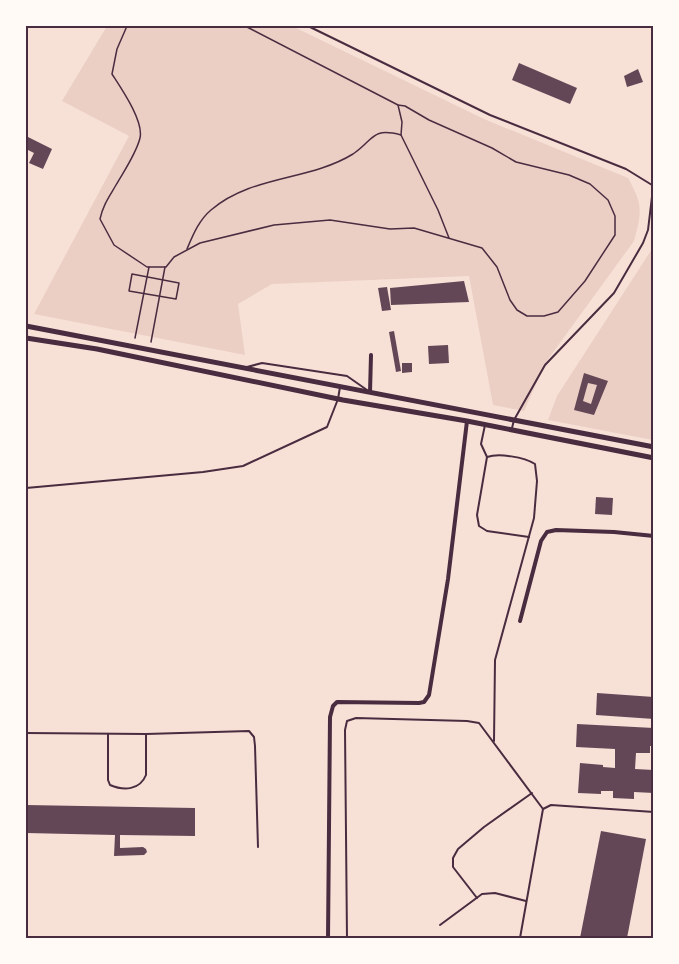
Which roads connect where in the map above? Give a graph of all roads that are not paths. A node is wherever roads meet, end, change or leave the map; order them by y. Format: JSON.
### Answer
{"nodes":[{"id":1,"x":308,"y":26,"type":"edge"},
{"id":2,"x":654,"y":180,"type":"edge"},
{"id":3,"x":652,"y":185,"type":"edge"},
{"id":4,"x":26,"y":326,"type":"edge"},
{"id":5,"x":26,"y":338,"type":"edge"},
{"id":6,"x":371,"y":355,"type":"dead end"},
{"id":7,"x":246,"y":367,"type":"junction"},
{"id":8,"x":340,"y":386,"type":"junction"},
{"id":9,"x":370,"y":392,"type":"junction"},
{"id":10,"x":338,"y":399,"type":"junction"},
{"id":11,"x":514,"y":420,"type":"junction"},
{"id":12,"x":467,"y":422,"type":"junction"},
{"id":13,"x":485,"y":425,"type":"junction"},
{"id":14,"x":512,"y":431,"type":"junction"},
{"id":15,"x":654,"y":447,"type":"edge"},
{"id":16,"x":486,"y":456,"type":"junction"},
{"id":17,"x":654,"y":458,"type":"edge"},
{"id":18,"x":26,"y":488,"type":"edge"},
{"id":19,"x":654,"y":536,"type":"edge"},
{"id":20,"x":529,"y":537,"type":"junction"},
{"id":21,"x":520,"y":621,"type":"dead end"},
{"id":22,"x":26,"y":733,"type":"edge"},
{"id":23,"x":108,"y":734,"type":"junction"},
{"id":24,"x":146,"y":734,"type":"junction"},
{"id":25,"x":494,"y":741,"type":"junction"},
{"id":26,"x":532,"y":794,"type":"junction"},
{"id":27,"x":543,"y":809,"type":"junction"},
{"id":28,"x":654,"y":812,"type":"edge"},
{"id":29,"x":258,"y":847,"type":"dead end"},
{"id":30,"x":477,"y":898,"type":"junction"},
{"id":31,"x":526,"y":901,"type":"junction"},
{"id":32,"x":440,"y":925,"type":"dead end"},
{"id":33,"x":328,"y":939,"type":"edge"},
{"id":34,"x":347,"y":939,"type":"edge"},
{"id":35,"x":520,"y":939,"type":"edge"}],
"edges":[{"from":1,"to":3,"type":"lane"},
{"from":2,"to":3,"type":"lane"},
{"from":3,"to":11,"type":"lane"},
{"from":4,"to":7,"type":"street"},
{"from":5,"to":10,"type":"street"},
{"from":6,"to":9,"type":"street"},
{"from":7,"to":8,"type":"street"},
{"from":7,"to":9,"type":"lane"},
{"from":8,"to":9,"type":"street"},
{"from":8,"to":10,"type":"lane"},
{"from":9,"to":11,"type":"street"},
{"from":10,"to":12,"type":"street"},
{"from":10,"to":18,"type":"lane"},
{"from":11,"to":14,"type":"lane"},
{"from":11,"to":15,"type":"street"},
{"from":12,"to":13,"type":"street"},
{"from":12,"to":33,"type":"street"},
{"from":13,"to":14,"type":"street"},
{"from":13,"to":16,"type":"lane"},
{"from":14,"to":17,"type":"street"},
{"from":16,"to":20,"type":"lane"},
{"from":16,"to":20,"type":"lane"},
{"from":19,"to":21,"type":"street"},
{"from":20,"to":25,"type":"lane"},
{"from":22,"to":23,"type":"lane"},
{"from":23,"to":24,"type":"lane"},
{"from":23,"to":24,"type":"lane"},
{"from":24,"to":29,"type":"lane"},
{"from":25,"to":26,"type":"lane"},
{"from":25,"to":34,"type":"lane"},
{"from":26,"to":27,"type":"lane"},
{"from":26,"to":30,"type":"lane"},
{"from":27,"to":28,"type":"lane"},
{"from":27,"to":31,"type":"lane"},
{"from":30,"to":31,"type":"lane"},
{"from":30,"to":32,"type":"lane"},
{"from":31,"to":35,"type":"lane"}]}
